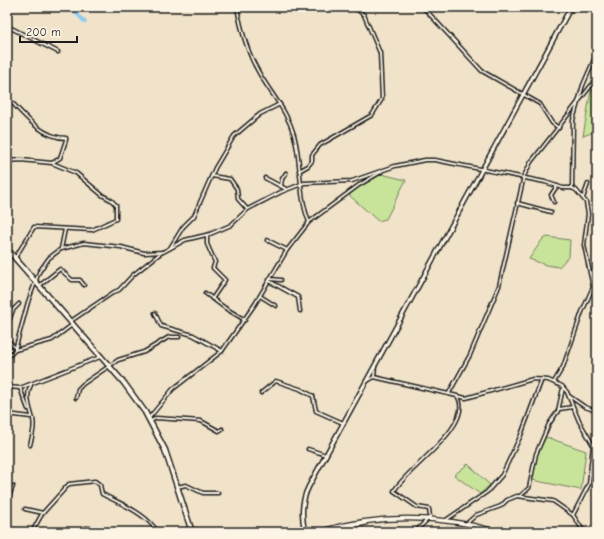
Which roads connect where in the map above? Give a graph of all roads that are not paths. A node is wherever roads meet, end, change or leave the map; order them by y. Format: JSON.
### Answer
{"nodes":[{"id":1,"x":237,"y":7,"type":"edge"},
{"id":2,"x":354,"y":7,"type":"edge"},
{"id":3,"x":423,"y":7,"type":"edge"},
{"id":4,"x":571,"y":7,"type":"edge"},
{"id":5,"x":7,"y":26,"type":"edge"},
{"id":6,"x":58,"y":52,"type":"dead end"},
{"id":7,"x":597,"y":53,"type":"edge"},
{"id":8,"x":597,"y":78,"type":"edge"},
{"id":9,"x":523,"y":94,"type":"junction"},
{"id":10,"x":7,"y":97,"type":"edge"},
{"id":11,"x":579,"y":102,"type":"junction"},
{"id":12,"x":280,"y":104,"type":"junction"},
{"id":13,"x":559,"y":128,"type":"junction"},
{"id":14,"x":7,"y":161,"type":"edge"},
{"id":15,"x":52,"y":163,"type":"junction"},
{"id":16,"x":482,"y":170,"type":"junction"},
{"id":17,"x":299,"y":171,"type":"junction"},
{"id":18,"x":382,"y":171,"type":"junction"},
{"id":19,"x":286,"y":173,"type":"dead end"},
{"id":20,"x":212,"y":176,"type":"junction"},
{"id":21,"x":264,"y":178,"type":"dead end"},
{"id":22,"x":523,"y":178,"type":"junction"},
{"id":23,"x":300,"y":184,"type":"junction"},
{"id":24,"x":588,"y":184,"type":"dead end"},
{"id":25,"x":281,"y":186,"type":"junction"},
{"id":26,"x":557,"y":186,"type":"junction"},
{"id":27,"x":572,"y":188,"type":"junction"},
{"id":28,"x":286,"y":189,"type":"junction"},
{"id":29,"x":583,"y":198,"type":"junction"},
{"id":30,"x":554,"y":202,"type":"dead end"},
{"id":31,"x":517,"y":203,"type":"junction"},
{"id":32,"x":247,"y":209,"type":"junction"},
{"id":33,"x":551,"y":212,"type":"dead end"},
{"id":34,"x":309,"y":222,"type":"junction"},
{"id":35,"x":65,"y":229,"type":"junction"},
{"id":36,"x":207,"y":235,"type":"junction"},
{"id":37,"x":267,"y":240,"type":"dead end"},
{"id":38,"x":61,"y":248,"type":"junction"},
{"id":39,"x":170,"y":248,"type":"junction"},
{"id":40,"x":7,"y":249,"type":"edge"},
{"id":41,"x":287,"y":250,"type":"junction"},
{"id":42,"x":163,"y":252,"type":"junction"},
{"id":43,"x":15,"y":258,"type":"junction"},
{"id":44,"x":269,"y":280,"type":"junction"},
{"id":45,"x":281,"y":280,"type":"dead end"},
{"id":46,"x":36,"y":281,"type":"junction"},
{"id":47,"x":84,"y":285,"type":"dead end"},
{"id":48,"x":39,"y":286,"type":"junction"},
{"id":49,"x":205,"y":293,"type":"dead end"},
{"id":50,"x":260,"y":296,"type":"junction"},
{"id":51,"x":212,"y":299,"type":"junction"},
{"id":52,"x":19,"y":304,"type":"dead end"},
{"id":53,"x":276,"y":306,"type":"dead end"},
{"id":54,"x":300,"y":311,"type":"dead end"},
{"id":55,"x":155,"y":313,"type":"dead end"},
{"id":56,"x":245,"y":320,"type":"junction"},
{"id":57,"x":71,"y":323,"type":"junction"},
{"id":58,"x":7,"y":327,"type":"edge"},
{"id":59,"x":179,"y":337,"type":"dead end"},
{"id":60,"x":7,"y":339,"type":"edge"},
{"id":61,"x":15,"y":349,"type":"junction"},
{"id":62,"x":222,"y":351,"type":"junction"},
{"id":63,"x":100,"y":357,"type":"junction"},
{"id":64,"x":7,"y":358,"type":"edge"},
{"id":65,"x":376,"y":364,"type":"junction"},
{"id":66,"x":109,"y":366,"type":"junction"},
{"id":67,"x":374,"y":377,"type":"junction"},
{"id":68,"x":542,"y":379,"type":"junction"},
{"id":69,"x":554,"y":382,"type":"junction"},
{"id":70,"x":365,"y":383,"type":"junction"},
{"id":71,"x":7,"y":384,"type":"edge"},
{"id":72,"x":32,"y":384,"type":"junction"},
{"id":73,"x":20,"y":388,"type":"junction"},
{"id":74,"x":564,"y":388,"type":"junction"},
{"id":75,"x":262,"y":393,"type":"dead end"},
{"id":76,"x":449,"y":393,"type":"junction"},
{"id":77,"x":457,"y":396,"type":"junction"},
{"id":78,"x":569,"y":396,"type":"junction"},
{"id":79,"x":76,"y":398,"type":"dead end"},
{"id":80,"x":573,"y":407,"type":"junction"},
{"id":81,"x":558,"y":409,"type":"junction"},
{"id":82,"x":597,"y":411,"type":"edge"},
{"id":83,"x":30,"y":412,"type":"junction"},
{"id":84,"x":7,"y":414,"type":"edge"},
{"id":85,"x":32,"y":417,"type":"junction"},
{"id":86,"x":150,"y":420,"type":"junction"},
{"id":87,"x":343,"y":423,"type":"junction"},
{"id":88,"x":222,"y":429,"type":"dead end"},
{"id":89,"x":30,"y":445,"type":"dead end"},
{"id":90,"x":308,"y":449,"type":"dead end"},
{"id":91,"x":326,"y":455,"type":"junction"},
{"id":92,"x":13,"y":486,"type":"dead end"},
{"id":93,"x":177,"y":487,"type":"junction"},
{"id":94,"x":218,"y":493,"type":"dead end"},
{"id":95,"x":520,"y":496,"type":"junction"},
{"id":96,"x":7,"y":502,"type":"edge"},
{"id":97,"x":25,"y":509,"type":"dead end"},
{"id":98,"x":43,"y":513,"type":"junction"},
{"id":99,"x":573,"y":515,"type":"junction"},
{"id":100,"x":428,"y":519,"type":"junction"},
{"id":101,"x":446,"y":520,"type":"junction"},
{"id":102,"x":366,"y":522,"type":"junction"},
{"id":103,"x":466,"y":524,"type":"junction"},
{"id":104,"x":86,"y":528,"type":"dead end"},
{"id":105,"x":307,"y":531,"type":"edge"},
{"id":106,"x":32,"y":532,"type":"edge"},
{"id":107,"x":100,"y":532,"type":"edge"},
{"id":108,"x":155,"y":532,"type":"edge"},
{"id":109,"x":192,"y":532,"type":"edge"},
{"id":110,"x":318,"y":532,"type":"edge"},
{"id":111,"x":329,"y":532,"type":"edge"},
{"id":112,"x":415,"y":532,"type":"edge"},
{"id":113,"x":498,"y":532,"type":"edge"},
{"id":114,"x":584,"y":532,"type":"edge"}],
"edges":[{"from":1,"to":12,"type":"street"},
{"from":2,"to":17,"type":"street"},
{"from":3,"to":9,"type":"street"},
{"from":4,"to":9,"type":"main road"},
{"from":5,"to":6,"type":"street"},
{"from":7,"to":11,"type":"street"},
{"from":8,"to":11,"type":"street"},
{"from":9,"to":13,"type":"street"},
{"from":9,"to":16,"type":"main road"},
{"from":10,"to":15,"type":"street"},
{"from":11,"to":13,"type":"street"},
{"from":11,"to":27,"type":"street"},
{"from":12,"to":17,"type":"street"},
{"from":12,"to":20,"type":"street"},
{"from":13,"to":22,"type":"street"},
{"from":14,"to":15,"type":"street"},
{"from":15,"to":35,"type":"street"},
{"from":16,"to":18,"type":"street"},
{"from":16,"to":22,"type":"street"},
{"from":16,"to":65,"type":"main road"},
{"from":17,"to":23,"type":"street"},
{"from":18,"to":23,"type":"street"},
{"from":18,"to":34,"type":"street"},
{"from":19,"to":25,"type":"street"},
{"from":20,"to":32,"type":"street"},
{"from":20,"to":39,"type":"street"},
{"from":21,"to":25,"type":"street"},
{"from":22,"to":26,"type":"street"},
{"from":22,"to":31,"type":"street"},
{"from":23,"to":28,"type":"street"},
{"from":23,"to":34,"type":"street"},
{"from":24,"to":29,"type":"street"},
{"from":25,"to":28,"type":"street"},
{"from":26,"to":27,"type":"street"},
{"from":26,"to":30,"type":"street"},
{"from":27,"to":29,"type":"street"},
{"from":28,"to":32,"type":"street"},
{"from":29,"to":69,"type":"street"},
{"from":31,"to":33,"type":"street"},
{"from":31,"to":76,"type":"street"},
{"from":32,"to":36,"type":"street"},
{"from":34,"to":41,"type":"street"},
{"from":35,"to":38,"type":"street"},
{"from":35,"to":43,"type":"street"},
{"from":36,"to":39,"type":"street"},
{"from":36,"to":51,"type":"street"},
{"from":37,"to":41,"type":"street"},
{"from":38,"to":42,"type":"street"},
{"from":38,"to":46,"type":"street"},
{"from":39,"to":42,"type":"street"},
{"from":40,"to":43,"type":"highway"},
{"from":41,"to":44,"type":"street"},
{"from":42,"to":57,"type":"street"},
{"from":43,"to":46,"type":"highway"},
{"from":44,"to":45,"type":"street"},
{"from":44,"to":50,"type":"street"},
{"from":44,"to":54,"type":"street"},
{"from":46,"to":48,"type":"highway"},
{"from":46,"to":61,"type":"street"},
{"from":47,"to":48,"type":"street"},
{"from":48,"to":57,"type":"highway"},
{"from":49,"to":51,"type":"street"},
{"from":50,"to":53,"type":"street"},
{"from":50,"to":56,"type":"street"},
{"from":51,"to":56,"type":"street"},
{"from":52,"to":58,"type":"street"},
{"from":55,"to":62,"type":"street"},
{"from":56,"to":62,"type":"street"},
{"from":57,"to":61,"type":"street"},
{"from":57,"to":63,"type":"highway"},
{"from":59,"to":66,"type":"street"},
{"from":60,"to":61,"type":"street"},
{"from":61,"to":64,"type":"street"},
{"from":62,"to":86,"type":"street"},
{"from":63,"to":66,"type":"highway"},
{"from":63,"to":72,"type":"street"},
{"from":65,"to":67,"type":"street"},
{"from":65,"to":70,"type":"main road"},
{"from":66,"to":79,"type":"street"},
{"from":66,"to":86,"type":"highway"},
{"from":67,"to":70,"type":"street"},
{"from":67,"to":76,"type":"street"},
{"from":68,"to":69,"type":"street"},
{"from":68,"to":77,"type":"street"},
{"from":68,"to":101,"type":"street"},
{"from":69,"to":74,"type":"street"},
{"from":70,"to":87,"type":"main road"},
{"from":71,"to":73,"type":"street"},
{"from":72,"to":73,"type":"street"},
{"from":72,"to":83,"type":"street"},
{"from":73,"to":83,"type":"street"},
{"from":74,"to":78,"type":"street"},
{"from":74,"to":81,"type":"street"},
{"from":75,"to":87,"type":"street"},
{"from":76,"to":77,"type":"street"},
{"from":77,"to":100,"type":"street"},
{"from":78,"to":80,"type":"street"},
{"from":78,"to":82,"type":"street"},
{"from":80,"to":81,"type":"street"},
{"from":80,"to":99,"type":"street"},
{"from":81,"to":95,"type":"street"},
{"from":83,"to":85,"type":"street"},
{"from":84,"to":85,"type":"street"},
{"from":85,"to":89,"type":"street"},
{"from":86,"to":88,"type":"street"},
{"from":86,"to":93,"type":"highway"},
{"from":87,"to":91,"type":"main road"},
{"from":90,"to":91,"type":"street"},
{"from":91,"to":105,"type":"main road"},
{"from":92,"to":96,"type":"street"},
{"from":93,"to":94,"type":"street"},
{"from":93,"to":109,"type":"highway"},
{"from":95,"to":99,"type":"street"},
{"from":95,"to":103,"type":"street"},
{"from":97,"to":98,"type":"street"},
{"from":98,"to":106,"type":"street"},
{"from":98,"to":108,"type":"street"},
{"from":99,"to":114,"type":"street"},
{"from":100,"to":101,"type":"main road"},
{"from":100,"to":102,"type":"main road"},
{"from":100,"to":112,"type":"street"},
{"from":101,"to":103,"type":"main road"},
{"from":102,"to":110,"type":"main road"},
{"from":102,"to":111,"type":"main road"},
{"from":103,"to":113,"type":"main road"},
{"from":104,"to":107,"type":"street"}]}
